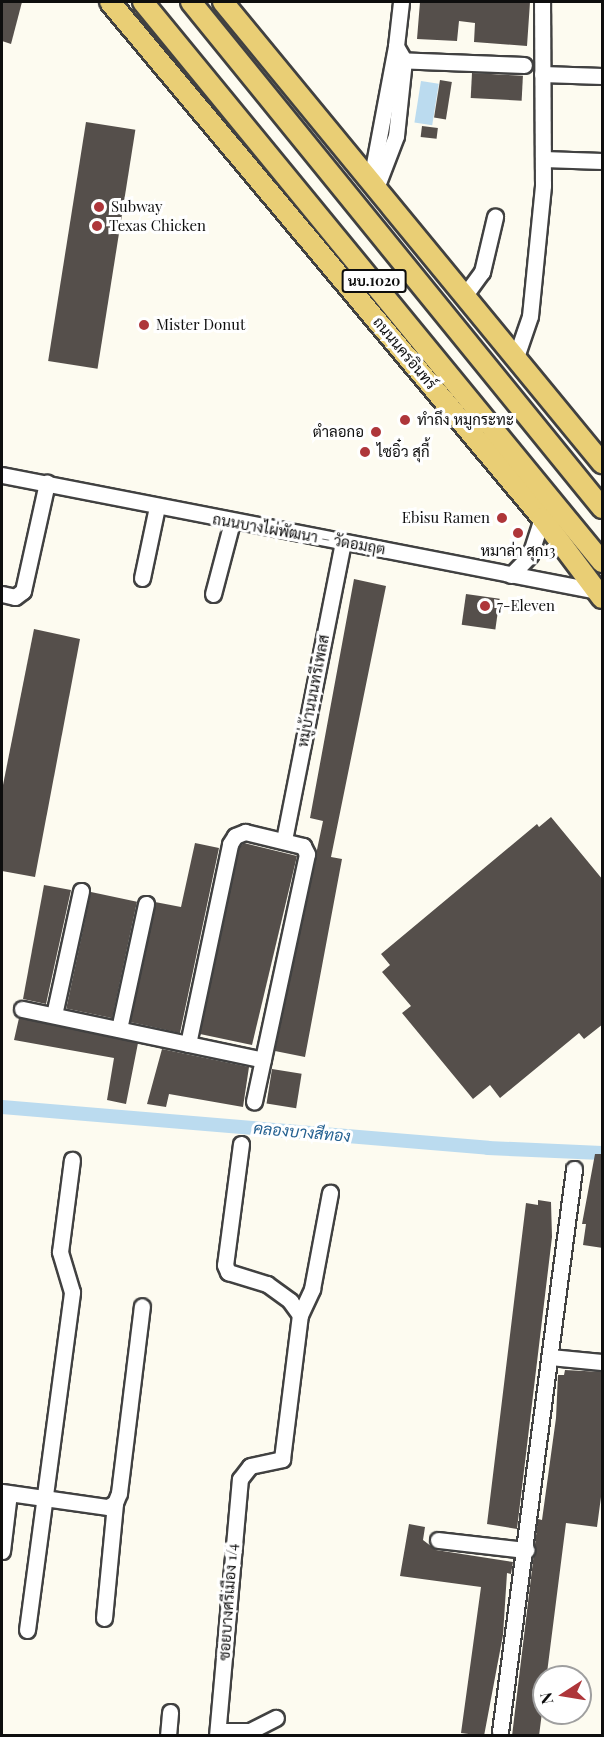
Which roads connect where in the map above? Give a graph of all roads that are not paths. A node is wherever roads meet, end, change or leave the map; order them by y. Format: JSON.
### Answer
{"nodes":[{"id":1,"x":110,"y":2,"type":"edge"},
{"id":2,"x":143,"y":2,"type":"edge"},
{"id":3,"x":191,"y":2,"type":"edge"},
{"id":4,"x":218,"y":2,"type":"edge"},
{"id":5,"x":223,"y":2,"type":"edge"},
{"id":6,"x":401,"y":2,"type":"edge"},
{"id":7,"x":542,"y":2,"type":"edge"},
{"id":8,"x":397,"y":56,"type":"junction"},
{"id":9,"x":524,"y":65,"type":"dead end"},
{"id":10,"x":542,"y":74,"type":"junction"},
{"id":11,"x":603,"y":76,"type":"edge"},
{"id":12,"x":295,"y":128,"type":"junction"},
{"id":13,"x":543,"y":159,"type":"junction"},
{"id":14,"x":603,"y":161,"type":"edge"},
{"id":15,"x":373,"y":184,"type":"junction"},
{"id":16,"x":495,"y":217,"type":"dead end"},
{"id":17,"x":465,"y":295,"type":"junction"},
{"id":18,"x":516,"y":357,"type":"junction"},
{"id":19,"x":603,"y":463,"type":"edge"},
{"id":20,"x":2,"y":475,"type":"edge"},
{"id":21,"x":47,"y":483,"type":"junction"},
{"id":22,"x":157,"y":507,"type":"junction"},
{"id":23,"x":603,"y":508,"type":"edge"},
{"id":24,"x":542,"y":518,"type":"junction"},
{"id":25,"x":232,"y":522,"type":"junction"},
{"id":26,"x":343,"y":542,"type":"junction"},
{"id":27,"x":603,"y":562,"type":"edge"},
{"id":28,"x":511,"y":575,"type":"junction"},
{"id":29,"x":142,"y":578,"type":"dead end"},
{"id":30,"x":2,"y":594,"type":"edge"},
{"id":31,"x":213,"y":594,"type":"dead end"},
{"id":32,"x":600,"y":594,"type":"edge"},
{"id":33,"x":284,"y":840,"type":"junction"},
{"id":34,"x":81,"y":891,"type":"dead end"},
{"id":35,"x":146,"y":904,"type":"dead end"},
{"id":36,"x":22,"y":1008,"type":"dead end"},
{"id":37,"x":54,"y":1015,"type":"junction"},
{"id":38,"x":119,"y":1029,"type":"junction"},
{"id":39,"x":188,"y":1044,"type":"junction"},
{"id":40,"x":263,"y":1060,"type":"junction"},
{"id":41,"x":254,"y":1101,"type":"dead end"},
{"id":42,"x":241,"y":1144,"type":"dead end"},
{"id":43,"x":72,"y":1160,"type":"dead end"},
{"id":44,"x":574,"y":1169,"type":"dead end"},
{"id":45,"x":330,"y":1193,"type":"dead end"},
{"id":46,"x":141,"y":1306,"type":"dead end"},
{"id":47,"x":300,"y":1315,"type":"junction"},
{"id":48,"x":550,"y":1357,"type":"junction"},
{"id":49,"x":603,"y":1362,"type":"edge"},
{"id":50,"x":5,"y":1493,"type":"edge"},
{"id":51,"x":46,"y":1498,"type":"junction"},
{"id":52,"x":115,"y":1503,"type":"junction"},
{"id":53,"x":438,"y":1540,"type":"dead end"},
{"id":54,"x":526,"y":1550,"type":"junction"},
{"id":55,"x":2,"y":1551,"type":"edge"},
{"id":56,"x":104,"y":1618,"type":"dead end"},
{"id":57,"x":27,"y":1630,"type":"dead end"},
{"id":58,"x":170,"y":1712,"type":"dead end"},
{"id":59,"x":276,"y":1718,"type":"dead end"},
{"id":60,"x":500,"y":1732,"type":"dead end"},
{"id":61,"x":217,"y":1733,"type":"edge"},
{"id":62,"x":168,"y":1736,"type":"edge"}],
"edges":[{"from":1,"to":24,"type":"main road","name":"ถนนนครอินทร์","number":"นบ.1020"},
{"from":2,"to":27,"type":"main road","name":"ถนนนครอินทร์","number":"นบ.1020"},
{"from":3,"to":12,"type":"main road","number":"นบ.1020"},
{"from":4,"to":12,"type":"main road"},
{"from":5,"to":15,"type":"main road"},
{"from":6,"to":8,"type":"street"},
{"from":7,"to":10,"type":"street"},
{"from":8,"to":9,"type":"street"},
{"from":8,"to":15,"type":"street"},
{"from":10,"to":11,"type":"street"},
{"from":10,"to":13,"type":"street"},
{"from":12,"to":23,"type":"main road","number":"นบ.1020"},
{"from":13,"to":14,"type":"street"},
{"from":13,"to":18,"type":"street"},
{"from":15,"to":17,"type":"main road"},
{"from":16,"to":17,"type":"street"},
{"from":17,"to":18,"type":"main road"},
{"from":18,"to":19,"type":"main road"},
{"from":20,"to":21,"type":"street","name":"ถนนบางไผ่พัฒนา – วัดอมฤต"},
{"from":21,"to":22,"type":"street","name":"ถนนบางไผ่พัฒนา – วัดอมฤต"},
{"from":21,"to":30,"type":"street"},
{"from":22,"to":25,"type":"street","name":"ถนนบางไผ่พัฒนา – วัดอมฤต"},
{"from":22,"to":29,"type":"street"},
{"from":24,"to":28,"type":"street"},
{"from":24,"to":32,"type":"main road","name":"ถนนนครอินทร์","number":"นบ.1020"},
{"from":25,"to":26,"type":"street","name":"ถนนบางไผ่พัฒนา – วัดอมฤต"},
{"from":25,"to":31,"type":"street"},
{"from":26,"to":28,"type":"street","name":"ถนนบางไผ่พัฒนา – วัดอมฤต"},
{"from":26,"to":33,"type":"street","name":"หมู่บ้านนนทรีเพลส"},
{"from":28,"to":32,"type":"street","name":"ถนนบางไผ่พัฒนา – วัดอมฤต"},
{"from":33,"to":39,"type":"street"},
{"from":33,"to":40,"type":"street"},
{"from":34,"to":37,"type":"street"},
{"from":35,"to":38,"type":"street"},
{"from":36,"to":37,"type":"street"},
{"from":37,"to":38,"type":"street"},
{"from":38,"to":39,"type":"street"},
{"from":39,"to":40,"type":"street"},
{"from":40,"to":41,"type":"street"},
{"from":42,"to":47,"type":"street"},
{"from":43,"to":51,"type":"street"},
{"from":44,"to":48,"type":"street"},
{"from":45,"to":47,"type":"street"},
{"from":46,"to":52,"type":"street"},
{"from":47,"to":61,"type":"street","name":"ซอยบางศรีเมือง 1/4"},
{"from":48,"to":49,"type":"street"},
{"from":48,"to":54,"type":"street"},
{"from":50,"to":51,"type":"street"},
{"from":50,"to":55,"type":"street"},
{"from":51,"to":52,"type":"street"},
{"from":51,"to":57,"type":"street"},
{"from":52,"to":56,"type":"street"},
{"from":53,"to":54,"type":"street"},
{"from":54,"to":60,"type":"street"},
{"from":58,"to":62,"type":"street"},
{"from":59,"to":61,"type":"street"}]}
